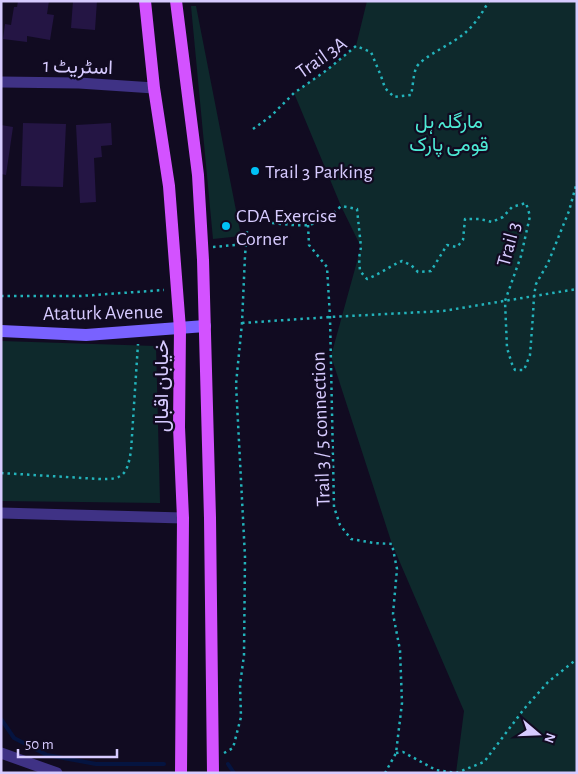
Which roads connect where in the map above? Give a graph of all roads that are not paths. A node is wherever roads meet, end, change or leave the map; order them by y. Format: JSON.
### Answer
{"nodes":[{"id":1,"x":145,"y":1,"type":"edge"},
{"id":2,"x":176,"y":1,"type":"edge"},
{"id":3,"x":1,"y":82,"type":"edge"},
{"id":4,"x":154,"y":88,"type":"junction"},
{"id":5,"x":205,"y":326,"type":"junction"},
{"id":6,"x":180,"y":328,"type":"junction"},
{"id":7,"x":1,"y":331,"type":"edge"},
{"id":8,"x":1,"y":513,"type":"edge"},
{"id":9,"x":183,"y":518,"type":"junction"},
{"id":10,"x":1,"y":753,"type":"edge"},
{"id":11,"x":213,"y":766,"type":"edge"},
{"id":12,"x":57,"y":773,"type":"edge"},
{"id":13,"x":181,"y":773,"type":"edge"}],
"edges":[{"from":1,"to":4,"type":"main road","name":"خیابان اقبال"},
{"from":2,"to":5,"type":"main road"},
{"from":3,"to":4,"type":"street","name":"اسٹریٹ 1"},
{"from":4,"to":6,"type":"main road","name":"خیابان اقبال"},
{"from":5,"to":6,"type":"street","name":"Ataturk Avenue"},
{"from":5,"to":11,"type":"main road"},
{"from":6,"to":7,"type":"street","name":"Ataturk Avenue"},
{"from":6,"to":9,"type":"main road","name":"خیابان اقبال"},
{"from":8,"to":9,"type":"street"},
{"from":9,"to":13,"type":"main road","name":"خیابان اقبال"},
{"from":10,"to":12,"type":"street"}]}
